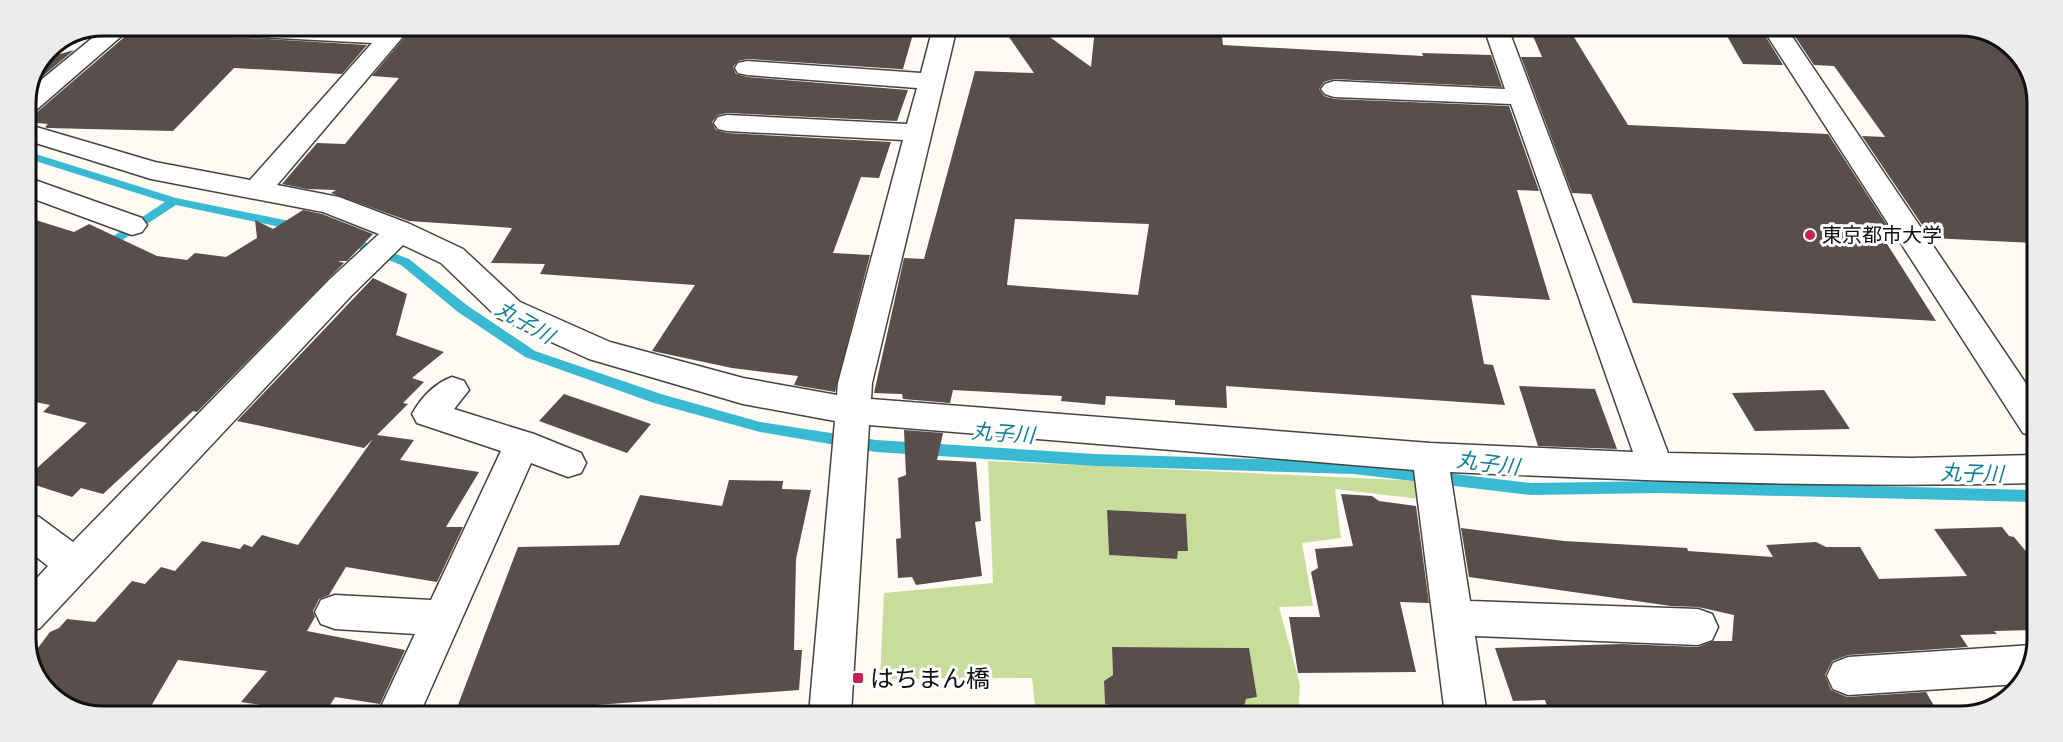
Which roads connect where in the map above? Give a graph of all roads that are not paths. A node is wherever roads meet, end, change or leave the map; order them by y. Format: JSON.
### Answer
{"nodes":[{"id":1,"x":109,"y":36,"type":"edge"},
{"id":2,"x":392,"y":36,"type":"edge"},
{"id":3,"x":943,"y":36,"type":"edge"},
{"id":4,"x":1499,"y":36,"type":"edge"},
{"id":5,"x":1780,"y":36,"type":"edge"},
{"id":6,"x":747,"y":68,"type":"dead end"},
{"id":7,"x":931,"y":81,"type":"junction"},
{"id":8,"x":1334,"y":89,"type":"dead end"},
{"id":9,"x":37,"y":96,"type":"edge"},
{"id":10,"x":1520,"y":97,"type":"junction"},
{"id":11,"x":727,"y":123,"type":"dead end"},
{"id":12,"x":918,"y":133,"type":"junction"},
{"id":13,"x":40,"y":144,"type":"edge"},
{"id":14,"x":36,"y":190,"type":"edge"},
{"id":15,"x":256,"y":191,"type":"junction"},
{"id":16,"x":132,"y":225,"type":"dead end"},
{"id":17,"x":400,"y":231,"type":"junction"},
{"id":18,"x":452,"y":390,"type":"dead end"},
{"id":19,"x":2027,"y":412,"type":"edge"},
{"id":20,"x":853,"y":416,"type":"junction"},
{"id":21,"x":522,"y":444,"type":"junction"},
{"id":22,"x":568,"y":463,"type":"dead end"},
{"id":23,"x":1431,"y":465,"type":"junction"},
{"id":24,"x":1656,"y":467,"type":"junction"},
{"id":25,"x":2027,"y":469,"type":"edge"},
{"id":26,"x":36,"y":536,"type":"edge"},
{"id":27,"x":75,"y":565,"type":"junction"},
{"id":28,"x":36,"y":606,"type":"edge"},
{"id":29,"x":335,"y":612,"type":"dead end"},
{"id":30,"x":444,"y":618,"type":"junction"},
{"id":31,"x":1452,"y":618,"type":"junction"},
{"id":32,"x":1698,"y":627,"type":"dead end"},
{"id":33,"x":2022,"y":664,"type":"edge"},
{"id":34,"x":1848,"y":676,"type":"dead end"},
{"id":35,"x":402,"y":706,"type":"edge"},
{"id":36,"x":832,"y":706,"type":"edge"},
{"id":37,"x":1465,"y":706,"type":"edge"}],
"edges":[{"from":1,"to":9,"type":"street"},
{"from":2,"to":15,"type":"street"},
{"from":3,"to":7,"type":"street"},
{"from":4,"to":10,"type":"street"},
{"from":5,"to":19,"type":"street"},
{"from":6,"to":7,"type":"street"},
{"from":7,"to":12,"type":"street"},
{"from":8,"to":10,"type":"street"},
{"from":10,"to":24,"type":"street"},
{"from":11,"to":12,"type":"street"},
{"from":12,"to":20,"type":"street"},
{"from":13,"to":15,"type":"street"},
{"from":14,"to":16,"type":"street"},
{"from":15,"to":17,"type":"street"},
{"from":17,"to":20,"type":"street"},
{"from":17,"to":27,"type":"street"},
{"from":18,"to":21,"type":"street"},
{"from":20,"to":23,"type":"street"},
{"from":20,"to":36,"type":"street"},
{"from":21,"to":22,"type":"street"},
{"from":21,"to":30,"type":"street"},
{"from":23,"to":24,"type":"street"},
{"from":23,"to":31,"type":"street"},
{"from":24,"to":25,"type":"street"},
{"from":26,"to":27,"type":"street"},
{"from":27,"to":28,"type":"street"},
{"from":29,"to":30,"type":"street"},
{"from":30,"to":35,"type":"street"},
{"from":31,"to":32,"type":"street"},
{"from":31,"to":37,"type":"street"},
{"from":33,"to":34,"type":"street"}]}
